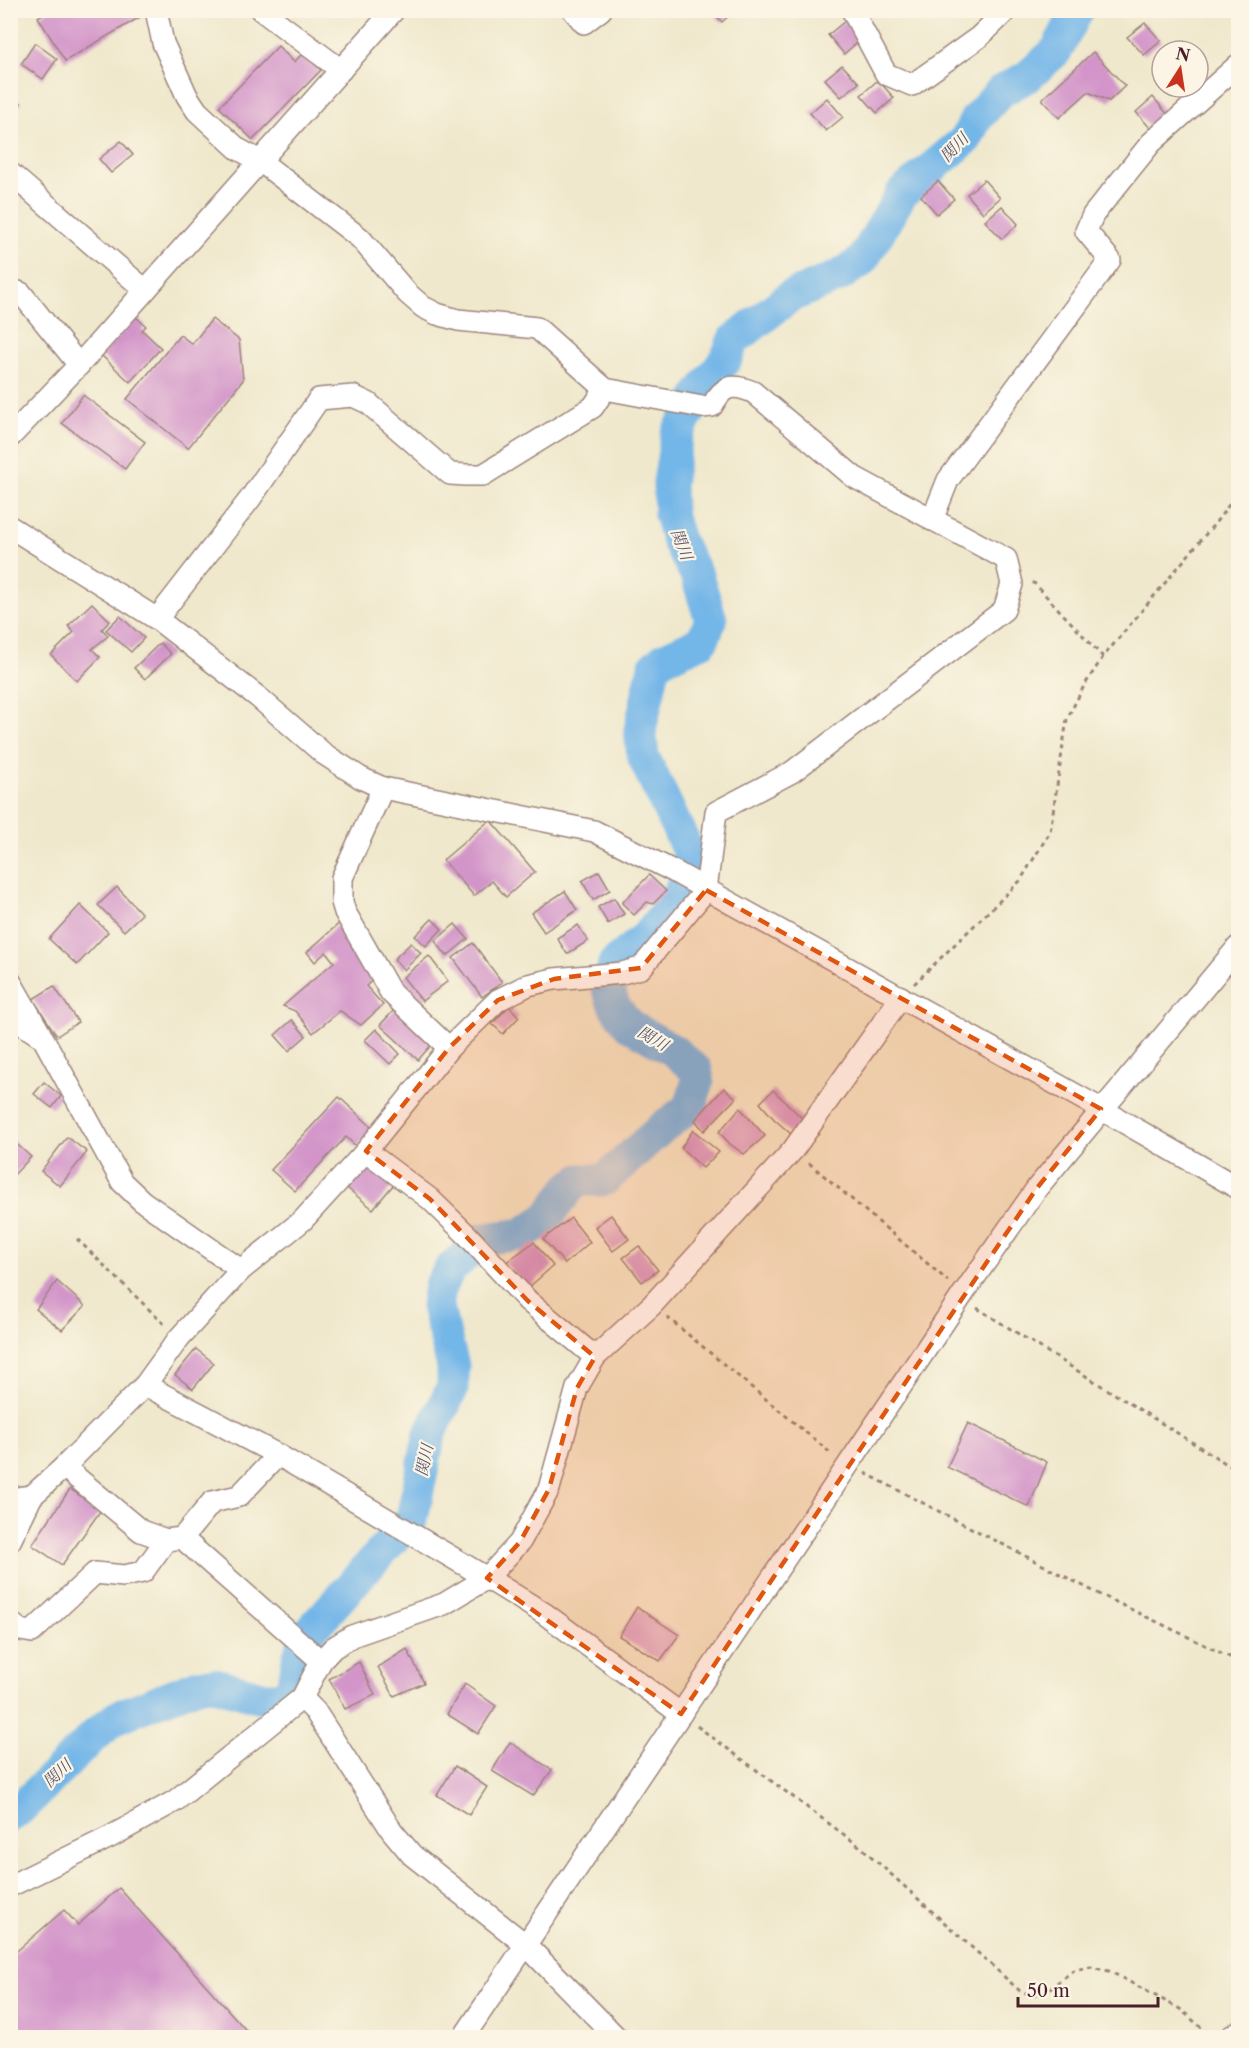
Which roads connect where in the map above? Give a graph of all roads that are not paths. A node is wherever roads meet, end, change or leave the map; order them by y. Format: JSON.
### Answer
{"nodes":[{"id":1,"x":156,"y":10,"type":"edge"},
{"id":2,"x":261,"y":10,"type":"edge"},
{"id":3,"x":394,"y":10,"type":"edge"},
{"id":4,"x":573,"y":10,"type":"edge"},
{"id":5,"x":601,"y":10,"type":"edge"},
{"id":6,"x":852,"y":10,"type":"edge"},
{"id":7,"x":1007,"y":10,"type":"edge"},
{"id":8,"x":1239,"y":65,"type":"edge"},
{"id":9,"x":341,"y":70,"type":"junction"},
{"id":10,"x":260,"y":161,"type":"junction"},
{"id":11,"x":10,"y":173,"type":"edge"},
{"id":12,"x":10,"y":289,"type":"edge"},
{"id":13,"x":145,"y":290,"type":"junction"},
{"id":14,"x":79,"y":365,"type":"junction"},
{"id":15,"x":605,"y":389,"type":"junction"},
{"id":16,"x":10,"y":437,"type":"edge"},
{"id":17,"x":932,"y":520,"type":"junction"},
{"id":18,"x":10,"y":527,"type":"edge"},
{"id":19,"x":157,"y":619,"type":"junction"},
{"id":20,"x":383,"y":788,"type":"junction"},
{"id":21,"x":700,"y":887,"type":"junction"},
{"id":22,"x":1239,"y":947,"type":"edge"},
{"id":23,"x":10,"y":981,"type":"edge"},
{"id":24,"x":901,"y":997,"type":"junction"},
{"id":25,"x":10,"y":1016,"type":"edge"},
{"id":26,"x":43,"y":1038,"type":"junction"},
{"id":27,"x":449,"y":1048,"type":"junction"},
{"id":28,"x":1101,"y":1109,"type":"junction"},
{"id":29,"x":366,"y":1151,"type":"junction"},
{"id":30,"x":1239,"y":1188,"type":"edge"},
{"id":31,"x":241,"y":1270,"type":"junction"},
{"id":32,"x":594,"y":1357,"type":"junction"},
{"id":33,"x":145,"y":1385,"type":"junction"},
{"id":34,"x":278,"y":1455,"type":"junction"},
{"id":35,"x":64,"y":1467,"type":"junction"},
{"id":36,"x":32,"y":1496,"type":"junction"},
{"id":37,"x":10,"y":1499,"type":"edge"},
{"id":38,"x":174,"y":1539,"type":"junction"},
{"id":39,"x":10,"y":1541,"type":"edge"},
{"id":40,"x":487,"y":1578,"type":"junction"},
{"id":41,"x":10,"y":1622,"type":"edge"},
{"id":42,"x":308,"y":1650,"type":"junction"},
{"id":43,"x":302,"y":1698,"type":"junction"},
{"id":44,"x":681,"y":1714,"type":"junction"},
{"id":45,"x":10,"y":1886,"type":"edge"},
{"id":46,"x":526,"y":1945,"type":"junction"},
{"id":47,"x":1239,"y":2032,"type":"edge"},
{"id":48,"x":463,"y":2037,"type":"edge"},
{"id":49,"x":616,"y":2037,"type":"edge"},
{"id":50,"x":1229,"y":2037,"type":"edge"}],
"edges":[{"from":1,"to":10,"type":"street"},
{"from":2,"to":9,"type":"street"},
{"from":3,"to":9,"type":"street"},
{"from":4,"to":5,"type":"street"},
{"from":6,"to":7,"type":"street"},
{"from":8,"to":17,"type":"street"},
{"from":9,"to":10,"type":"street"},
{"from":10,"to":13,"type":"street"},
{"from":10,"to":15,"type":"street"},
{"from":11,"to":13,"type":"street"},
{"from":12,"to":14,"type":"street"},
{"from":13,"to":14,"type":"street"},
{"from":14,"to":16,"type":"street"},
{"from":15,"to":17,"type":"street"},
{"from":15,"to":19,"type":"street"},
{"from":17,"to":21,"type":"street"},
{"from":18,"to":19,"type":"street"},
{"from":19,"to":20,"type":"street"},
{"from":20,"to":21,"type":"street"},
{"from":20,"to":27,"type":"street"},
{"from":21,"to":24,"type":"street"},
{"from":21,"to":27,"type":"street"},
{"from":22,"to":28,"type":"street"},
{"from":23,"to":26,"type":"street"},
{"from":24,"to":28,"type":"street"},
{"from":24,"to":32,"type":"street"},
{"from":25,"to":26,"type":"street"},
{"from":26,"to":31,"type":"street"},
{"from":27,"to":29,"type":"street"},
{"from":28,"to":30,"type":"street"},
{"from":28,"to":44,"type":"street"},
{"from":29,"to":31,"type":"street"},
{"from":29,"to":32,"type":"street"},
{"from":31,"to":33,"type":"street"},
{"from":32,"to":40,"type":"street"},
{"from":33,"to":34,"type":"street"},
{"from":33,"to":35,"type":"street"},
{"from":34,"to":38,"type":"street"},
{"from":34,"to":40,"type":"street"},
{"from":35,"to":36,"type":"street"},
{"from":35,"to":38,"type":"street"},
{"from":36,"to":37,"type":"street"},
{"from":36,"to":39,"type":"street"},
{"from":38,"to":41,"type":"street"},
{"from":38,"to":42,"type":"street"},
{"from":40,"to":42,"type":"street"},
{"from":40,"to":44,"type":"street"},
{"from":42,"to":43,"type":"street"},
{"from":43,"to":45,"type":"street"},
{"from":43,"to":46,"type":"street"},
{"from":44,"to":46,"type":"street"},
{"from":46,"to":48,"type":"street"},
{"from":46,"to":49,"type":"street"},
{"from":47,"to":50,"type":"street"}]}
